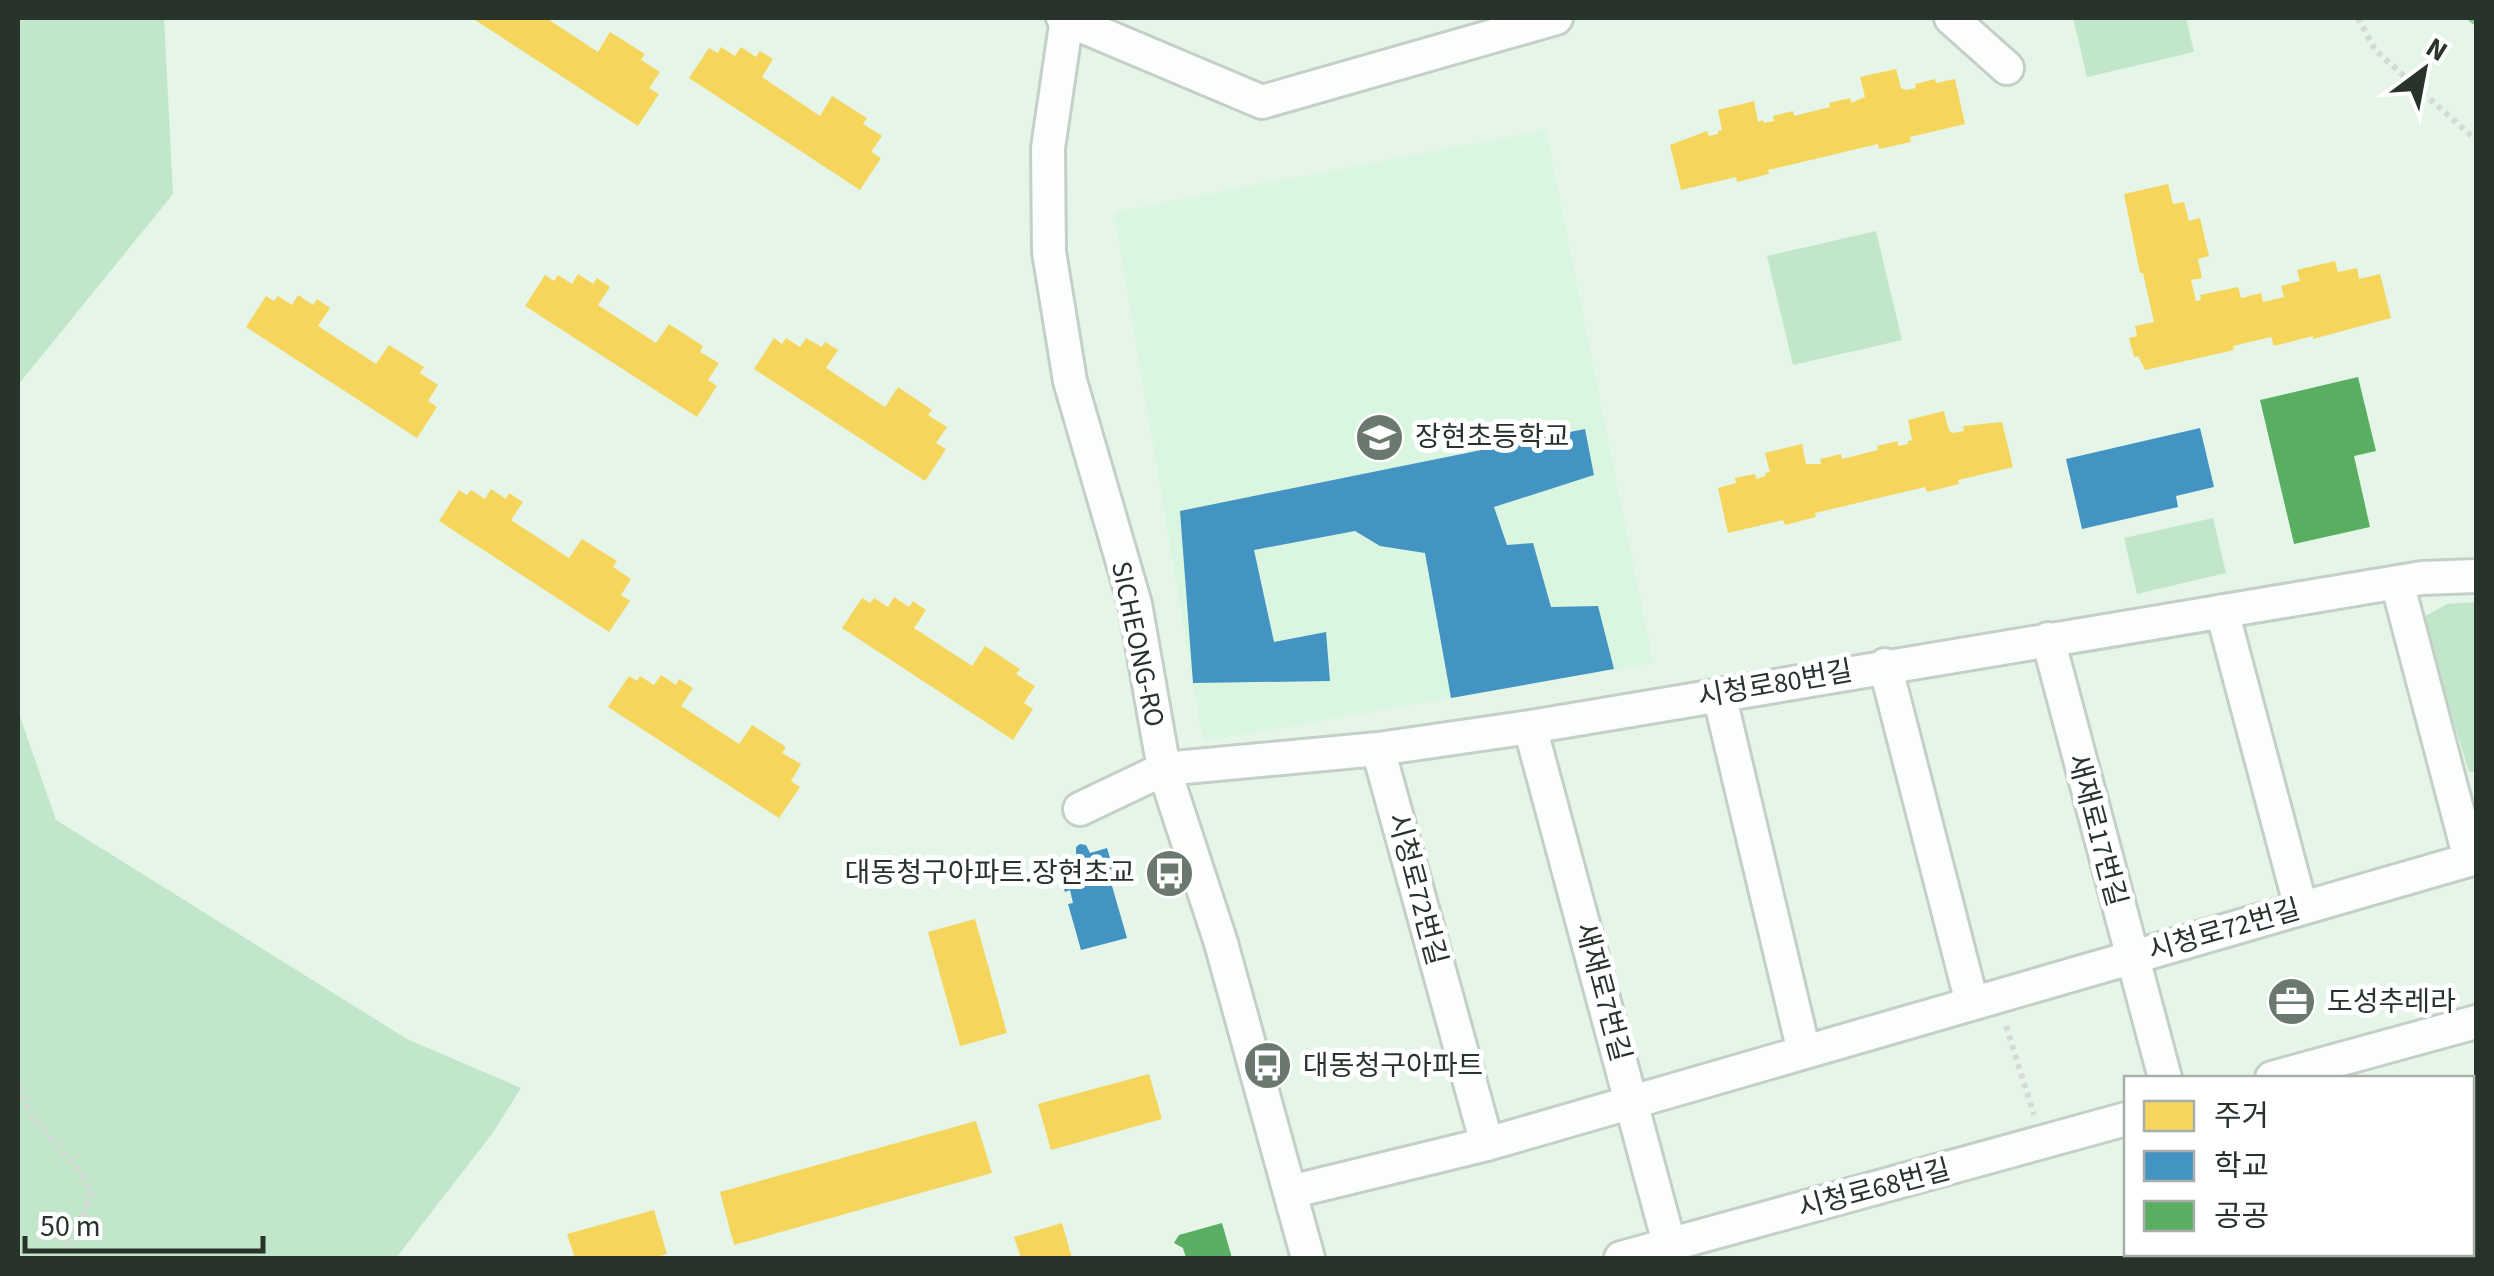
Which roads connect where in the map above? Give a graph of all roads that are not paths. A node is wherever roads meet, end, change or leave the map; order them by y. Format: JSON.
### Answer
{"nodes":[{"id":1,"x":1065,"y":18,"type":"edge"},
{"id":2,"x":1556,"y":18,"type":"edge"},
{"id":3,"x":1950,"y":18,"type":"edge"},
{"id":4,"x":2007,"y":68,"type":"dead end"},
{"id":5,"x":2476,"y":576,"type":"edge"},
{"id":6,"x":2396,"y":582,"type":"junction"},
{"id":7,"x":2222,"y":611,"type":"junction"},
{"id":8,"x":2048,"y":639,"type":"junction"},
{"id":9,"x":1885,"y":665,"type":"junction"},
{"id":10,"x":1718,"y":694,"type":"junction"},
{"id":11,"x":1530,"y":726,"type":"junction"},
{"id":12,"x":1378,"y":749,"type":"junction"},
{"id":13,"x":1164,"y":769,"type":"junction"},
{"id":14,"x":1080,"y":809,"type":"dead end"},
{"id":15,"x":2473,"y":858,"type":"edge"},
{"id":16,"x":2302,"y":908,"type":"junction"},
{"id":17,"x":2130,"y":958,"type":"junction"},
{"id":18,"x":1984,"y":1000,"type":"junction"},
{"id":19,"x":2476,"y":1022,"type":"edge"},
{"id":20,"x":1804,"y":1052,"type":"junction"},
{"id":21,"x":2164,"y":1076,"type":"edge"},
{"id":22,"x":2279,"y":1076,"type":"edge"},
{"id":23,"x":1633,"y":1102,"type":"junction"},
{"id":24,"x":2124,"y":1120,"type":"edge"},
{"id":25,"x":1487,"y":1144,"type":"junction"},
{"id":26,"x":1290,"y":1192,"type":"junction"},
{"id":27,"x":1671,"y":1252,"type":"edge"},
{"id":28,"x":1308,"y":1258,"type":"edge"},
{"id":29,"x":1620,"y":1258,"type":"edge"}],
"edges":[{"from":1,"to":2,"type":"street"},
{"from":1,"to":13,"type":"street","name":"SICHEONG-RO"},
{"from":3,"to":4,"type":"street"},
{"from":5,"to":6,"type":"street","name":"시청로80번길"},
{"from":6,"to":7,"type":"street","name":"시청로80번길"},
{"from":6,"to":15,"type":"street"},
{"from":7,"to":8,"type":"street","name":"시청로80번길"},
{"from":7,"to":16,"type":"street"},
{"from":8,"to":9,"type":"street","name":"시청로80번길"},
{"from":8,"to":17,"type":"street","name":"새재로17번길"},
{"from":9,"to":10,"type":"street","name":"시청로80번길"},
{"from":9,"to":18,"type":"street"},
{"from":10,"to":11,"type":"street","name":"시청로80번길"},
{"from":10,"to":20,"type":"street"},
{"from":11,"to":12,"type":"street","name":"시청로80번길"},
{"from":11,"to":23,"type":"street","name":"새재로7번길"},
{"from":12,"to":13,"type":"street","name":"시청로80번길"},
{"from":12,"to":25,"type":"street","name":"시청로72번길"},
{"from":13,"to":14,"type":"street","name":"시청로80번길"},
{"from":13,"to":26,"type":"street","name":"SICHEONG-RO"},
{"from":15,"to":16,"type":"street","name":"시청로72번길"},
{"from":16,"to":17,"type":"street","name":"시청로72번길"},
{"from":17,"to":18,"type":"street","name":"시청로72번길"},
{"from":17,"to":21,"type":"street","name":"새재로17번길"},
{"from":18,"to":20,"type":"street","name":"시청로72번길"},
{"from":19,"to":22,"type":"street"},
{"from":20,"to":23,"type":"street","name":"시청로72번길"},
{"from":23,"to":25,"type":"street","name":"시청로72번길"},
{"from":23,"to":27,"type":"street","name":"새재로7번길"},
{"from":24,"to":27,"type":"street","name":"시청로68번길"},
{"from":25,"to":26,"type":"street","name":"시청로72번길"},
{"from":26,"to":28,"type":"street","name":"SICHEONG-RO"},
{"from":27,"to":29,"type":"street","name":"시청로68번길"}]}
